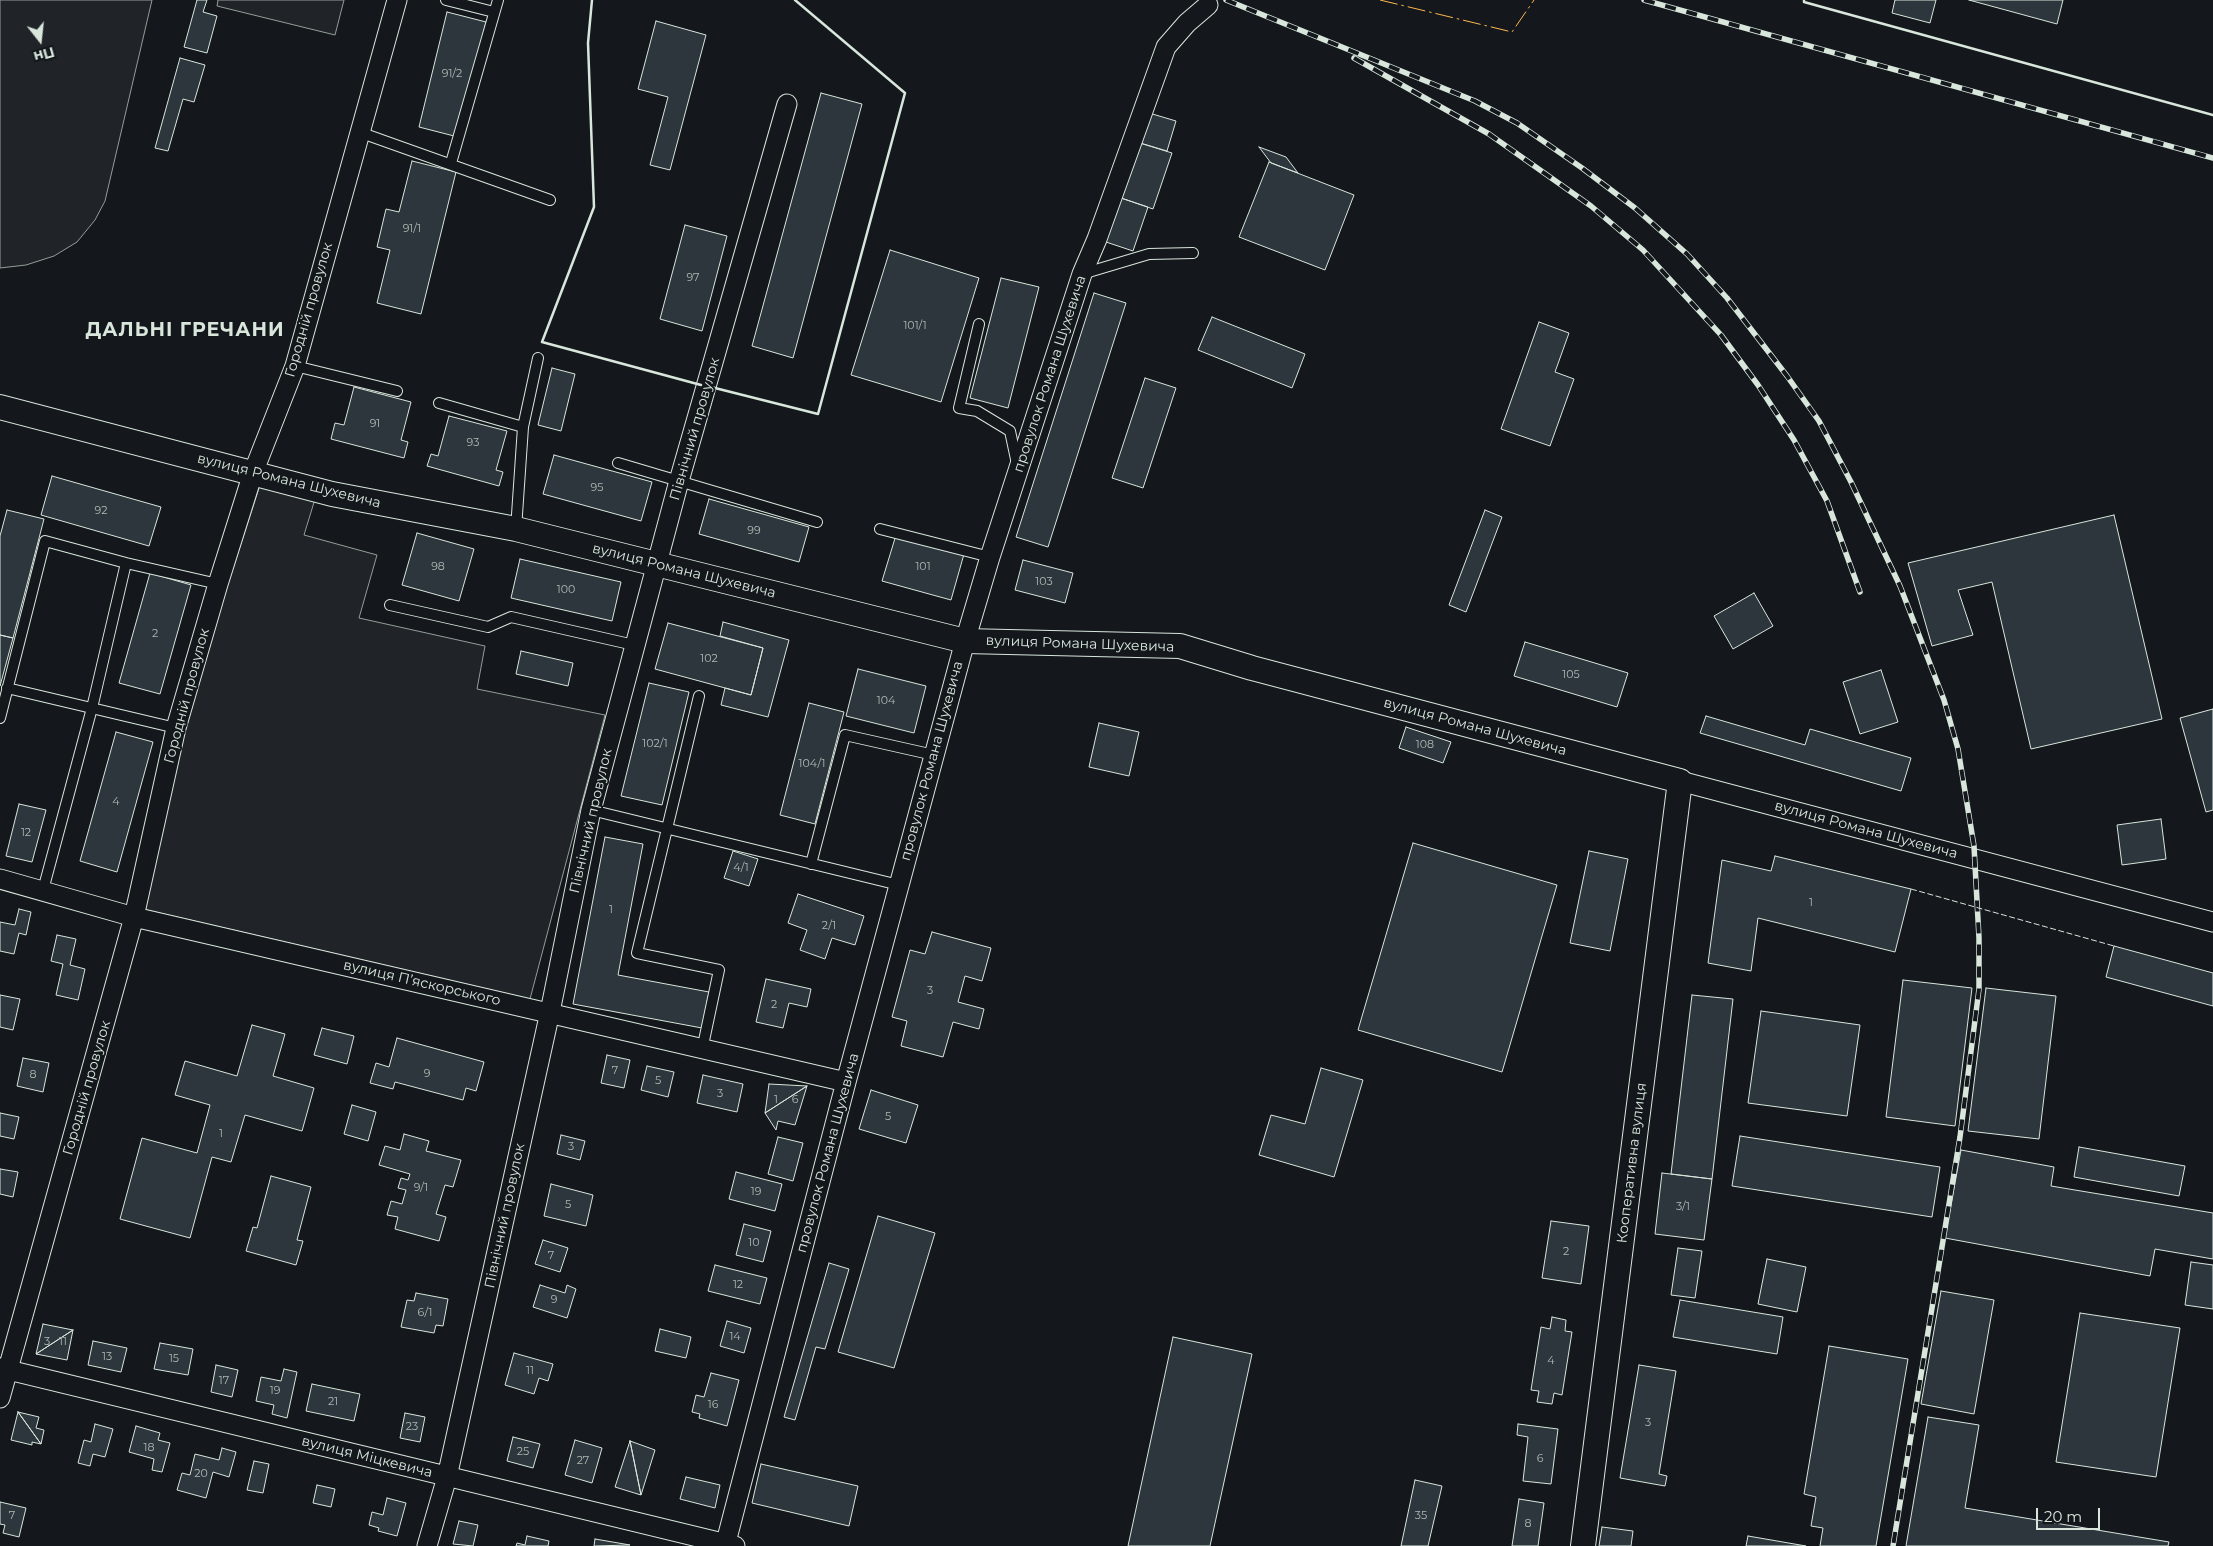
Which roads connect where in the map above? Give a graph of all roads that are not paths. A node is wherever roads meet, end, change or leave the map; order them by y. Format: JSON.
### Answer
{"nodes":[{"id":1,"x":396,"y":0,"type":"edge"},
{"id":2,"x":446,"y":0,"type":"edge"},
{"id":3,"x":498,"y":0,"type":"edge"},
{"id":4,"x":1208,"y":3,"type":"edge"},
{"id":5,"x":494,"y":12,"type":"junction"},
{"id":6,"x":787,"y":104,"type":"dead end"},
{"id":7,"x":360,"y":132,"type":"junction"},
{"id":8,"x":451,"y":163,"type":"junction"},
{"id":9,"x":550,"y":200,"type":"dead end"},
{"id":10,"x":1193,"y":253,"type":"dead end"},
{"id":11,"x":1082,"y":274,"type":"junction"},
{"id":12,"x":978,"y":324,"type":"dead end"},
{"id":13,"x":538,"y":358,"type":"dead end"},
{"id":14,"x":295,"y":366,"type":"junction"},
{"id":15,"x":398,"y":391,"type":"dead end"},
{"id":16,"x":439,"y":403,"type":"dead end"},
{"id":17,"x":0,"y":407,"type":"edge"},
{"id":18,"x":523,"y":427,"type":"junction"},
{"id":19,"x":618,"y":463,"type":"dead end"},
{"id":20,"x":1019,"y":472,"type":"junction"},
{"id":21,"x":253,"y":473,"type":"junction"},
{"id":22,"x":680,"y":481,"type":"junction"},
{"id":23,"x":817,"y":522,"type":"dead end"},
{"id":24,"x":516,"y":529,"type":"junction"},
{"id":25,"x":880,"y":529,"type":"dead end"},
{"id":26,"x":990,"y":557,"type":"junction"},
{"id":27,"x":126,"y":563,"type":"junction"},
{"id":28,"x":658,"y":564,"type":"junction"},
{"id":29,"x":218,"y":584,"type":"junction"},
{"id":30,"x":390,"y":605,"type":"dead end"},
{"id":31,"x":964,"y":641,"type":"junction"},
{"id":32,"x":634,"y":645,"type":"junction"},
{"id":33,"x":7,"y":688,"type":"junction"},
{"id":34,"x":699,"y":696,"type":"dead end"},
{"id":35,"x":92,"y":708,"type":"junction"},
{"id":36,"x":0,"y":718,"type":"edge"},
{"id":37,"x":176,"y":728,"type":"junction"},
{"id":38,"x":934,"y":755,"type":"junction"},
{"id":39,"x":1680,"y":781,"type":"junction"},
{"id":40,"x":591,"y":810,"type":"junction"},
{"id":41,"x":666,"y":828,"type":"junction"},
{"id":42,"x":811,"y":864,"type":"junction"},
{"id":43,"x":0,"y":879,"type":"edge"},
{"id":44,"x":899,"y":886,"type":"junction"},
{"id":45,"x":43,"y":890,"type":"junction"},
{"id":46,"x":134,"y":917,"type":"junction"},
{"id":47,"x":2213,"y":922,"type":"edge"},
{"id":48,"x":550,"y":1012,"type":"junction"},
{"id":49,"x":702,"y":1050,"type":"junction"},
{"id":50,"x":846,"y":1082,"type":"junction"},
{"id":51,"x":4,"y":1368,"type":"edge"},
{"id":52,"x":0,"y":1398,"type":"edge"},
{"id":53,"x":447,"y":1477,"type":"junction"},
{"id":54,"x":728,"y":1545,"type":"edge"},
{"id":55,"x":427,"y":1546,"type":"edge"},
{"id":56,"x":1583,"y":1546,"type":"edge"}],
"edges":[{"from":1,"to":7,"type":"street","name":"Городній провулок"},
{"from":2,"to":5,"type":"lane"},
{"from":3,"to":5,"type":"lane"},
{"from":4,"to":11,"type":"street","name":"провулок Романа Шухевича"},
{"from":5,"to":8,"type":"lane"},
{"from":6,"to":22,"type":"street","name":"Північний провулок"},
{"from":7,"to":8,"type":"lane"},
{"from":7,"to":14,"type":"street","name":"Городній провулок"},
{"from":8,"to":9,"type":"lane"},
{"from":10,"to":11,"type":"lane"},
{"from":11,"to":20,"type":"street","name":"провулок Романа Шухевича"},
{"from":12,"to":20,"type":"lane"},
{"from":13,"to":18,"type":"lane"},
{"from":14,"to":15,"type":"lane"},
{"from":14,"to":21,"type":"street","name":"Городній провулок"},
{"from":16,"to":18,"type":"lane"},
{"from":17,"to":21,"type":"street","name":"вулиця Романа Шухевича"},
{"from":18,"to":24,"type":"lane"},
{"from":19,"to":22,"type":"lane"},
{"from":20,"to":26,"type":"street","name":"провулок Романа Шухевича"},
{"from":21,"to":24,"type":"street","name":"вулиця Романа Шухевича"},
{"from":21,"to":29,"type":"street","name":"Городній провулок"},
{"from":22,"to":23,"type":"lane"},
{"from":22,"to":28,"type":"street","name":"Північний провулок"},
{"from":24,"to":28,"type":"street","name":"вулиця Романа Шухевича"},
{"from":25,"to":26,"type":"lane"},
{"from":26,"to":31,"type":"street","name":"провулок Романа Шухевича"},
{"from":27,"to":29,"type":"lane"},
{"from":27,"to":33,"type":"lane"},
{"from":27,"to":35,"type":"lane"},
{"from":28,"to":31,"type":"street","name":"вулиця Романа Шухевича"},
{"from":28,"to":32,"type":"street","name":"Північний провулок"},
{"from":29,"to":37,"type":"street","name":"Городній провулок"},
{"from":30,"to":32,"type":"lane"},
{"from":31,"to":38,"type":"street","name":"провулок Романа Шухевича"},
{"from":31,"to":39,"type":"street","name":"вулиця Романа Шухевича"},
{"from":32,"to":40,"type":"street","name":"Північний провулок"},
{"from":33,"to":35,"type":"lane"},
{"from":33,"to":36,"type":"lane"},
{"from":34,"to":41,"type":"lane"},
{"from":35,"to":37,"type":"lane"},
{"from":35,"to":45,"type":"lane"},
{"from":37,"to":46,"type":"street","name":"Городній провулок"},
{"from":38,"to":42,"type":"lane"},
{"from":38,"to":44,"type":"street","name":"провулок Романа Шухевича"},
{"from":39,"to":47,"type":"street","name":"вулиця Романа Шухевича"},
{"from":39,"to":56,"type":"street","name":"Кооперативна вулиця"},
{"from":40,"to":41,"type":"lane"},
{"from":40,"to":48,"type":"street","name":"Північний провулок"},
{"from":41,"to":42,"type":"lane"},
{"from":41,"to":49,"type":"lane"},
{"from":42,"to":44,"type":"lane"},
{"from":43,"to":45,"type":"street","name":"вулиця Пʼяскорського"},
{"from":44,"to":50,"type":"street","name":"провулок Романа Шухевича"},
{"from":45,"to":46,"type":"street","name":"вулиця Пʼяскорського"},
{"from":46,"to":48,"type":"street","name":"вулиця Пʼяскорського"},
{"from":46,"to":51,"type":"street","name":"Городній провулок"},
{"from":48,"to":49,"type":"street","name":"вулиця Пʼяскорського"},
{"from":48,"to":53,"type":"street","name":"Північний провулок"},
{"from":49,"to":50,"type":"street","name":"вулиця Пʼяскорського"},
{"from":50,"to":54,"type":"street","name":"провулок Романа Шухевича"},
{"from":51,"to":52,"type":"street","name":"Городній провулок"},
{"from":51,"to":53,"type":"street","name":"вулиця Міцкевича"},
{"from":53,"to":54,"type":"street","name":"вулиця Міцкевича"},
{"from":53,"to":55,"type":"street","name":"Північний провулок"}]}
